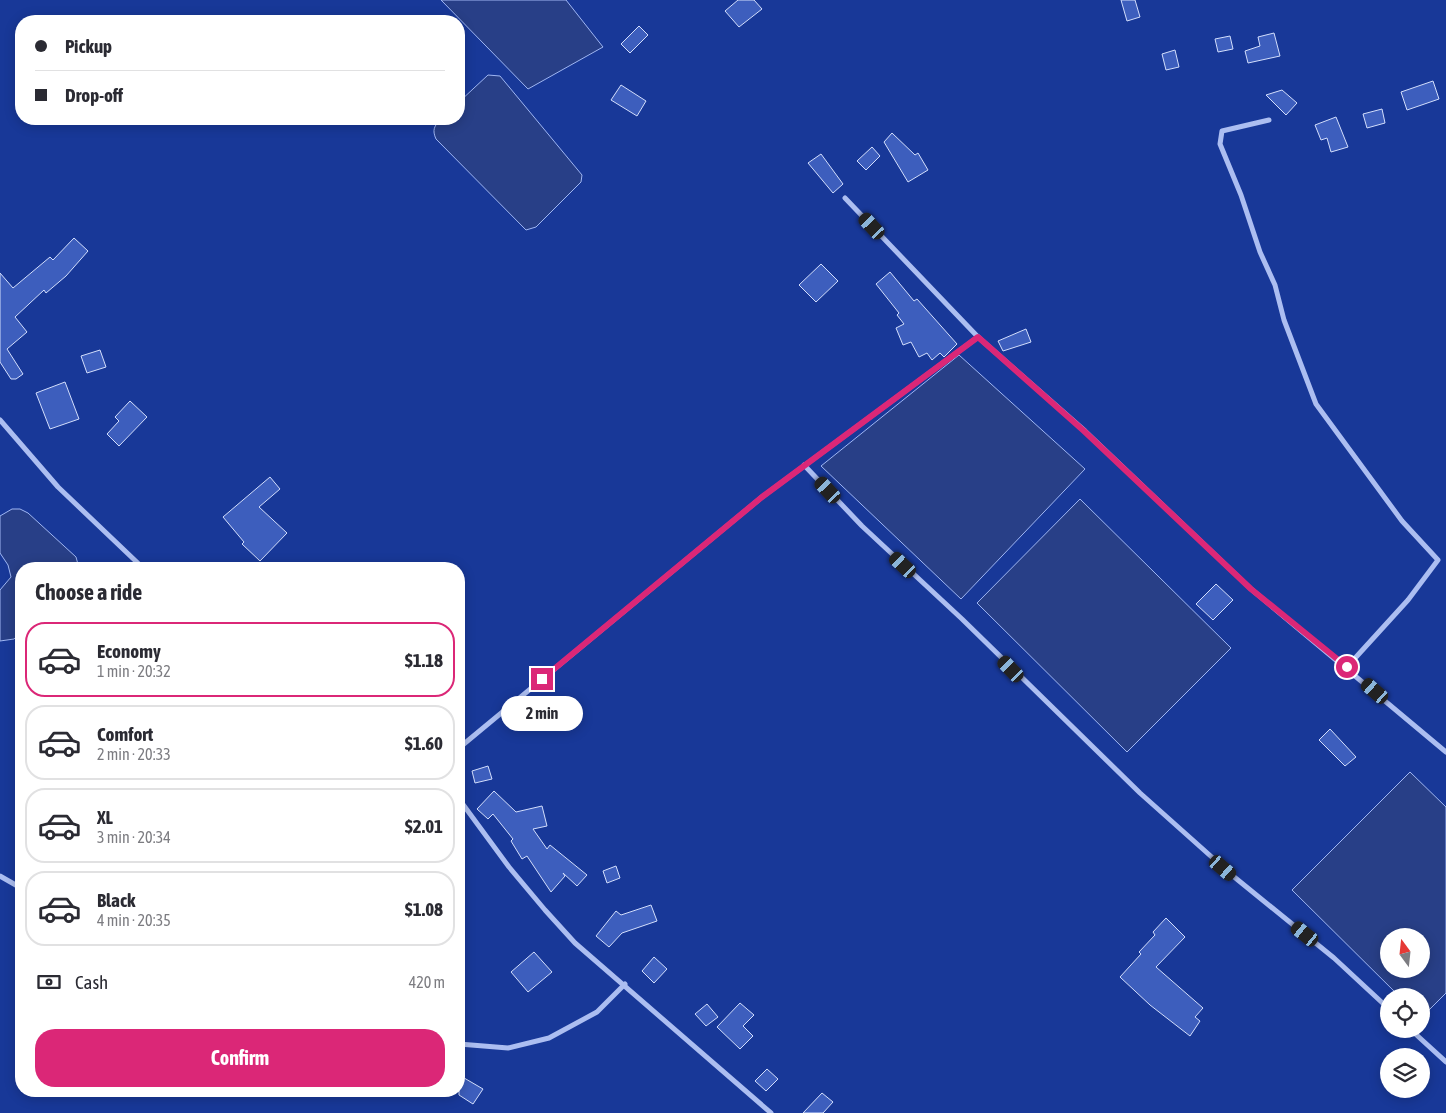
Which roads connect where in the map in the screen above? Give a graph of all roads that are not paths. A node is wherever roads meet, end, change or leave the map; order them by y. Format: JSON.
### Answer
{"nodes":[{"id":1,"x":1269,"y":120,"type":"dead end"},
{"id":2,"x":845,"y":198,"type":"dead end"},
{"id":3,"x":978,"y":337,"type":"junction"},
{"id":4,"x":0,"y":420,"type":"edge"},
{"id":5,"x":804,"y":465,"type":"junction"},
{"id":6,"x":137,"y":562,"type":"edge"},
{"id":7,"x":1347,"y":667,"type":"junction"},
{"id":8,"x":465,"y":743,"type":"edge"},
{"id":9,"x":1446,"y":752,"type":"edge"},
{"id":10,"x":465,"y":807,"type":"edge"},
{"id":11,"x":0,"y":876,"type":"edge"},
{"id":12,"x":15,"y":885,"type":"edge"},
{"id":13,"x":624,"y":984,"type":"junction"},
{"id":14,"x":1380,"y":1001,"type":"edge"},
{"id":15,"x":1420,"y":1038,"type":"edge"},
{"id":16,"x":465,"y":1044,"type":"edge"},
{"id":17,"x":1446,"y":1062,"type":"edge"},
{"id":18,"x":771,"y":1113,"type":"edge"}],
"edges":[{"from":1,"to":7,"type":"street"},
{"from":2,"to":3,"type":"street"},
{"from":3,"to":5,"type":"street"},
{"from":3,"to":7,"type":"street"},
{"from":4,"to":6,"type":"street"},
{"from":5,"to":8,"type":"street"},
{"from":5,"to":14,"type":"street"},
{"from":7,"to":9,"type":"street"},
{"from":10,"to":13,"type":"street"},
{"from":11,"to":12,"type":"street"},
{"from":13,"to":16,"type":"street"},
{"from":13,"to":18,"type":"street"},
{"from":15,"to":17,"type":"street"}]}
